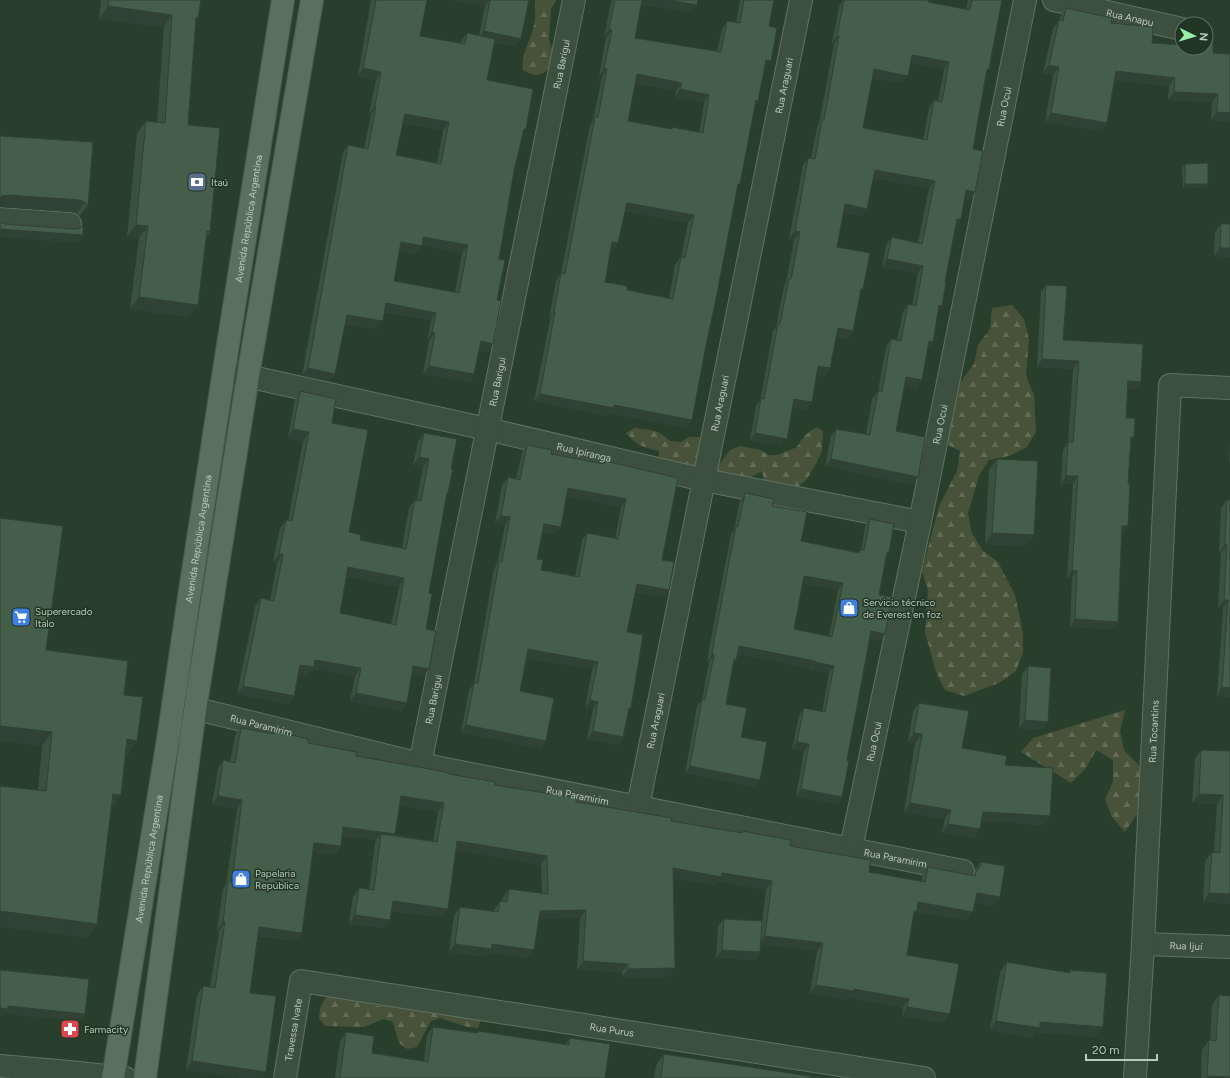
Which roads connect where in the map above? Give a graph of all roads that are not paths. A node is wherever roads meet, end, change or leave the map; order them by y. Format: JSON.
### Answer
{"nodes":[{"id":1,"x":283,"y":0,"type":"edge"},
{"id":2,"x":312,"y":0,"type":"edge"},
{"id":3,"x":574,"y":0,"type":"edge"},
{"id":4,"x":800,"y":0,"type":"edge"},
{"id":5,"x":1025,"y":0,"type":"edge"},
{"id":6,"x":1054,"y":0,"type":"edge"},
{"id":7,"x":1174,"y":27,"type":"edge"},
{"id":8,"x":0,"y":219,"type":"edge"},
{"id":9,"x":70,"y":224,"type":"dead end"},
{"id":10,"x":224,"y":371,"type":"junction"},
{"id":11,"x":248,"y":376,"type":"junction"},
{"id":12,"x":1230,"y":388,"type":"edge"},
{"id":13,"x":487,"y":429,"type":"junction"},
{"id":14,"x":704,"y":480,"type":"junction"},
{"id":15,"x":920,"y":522,"type":"junction"},
{"id":16,"x":173,"y":703,"type":"junction"},
{"id":17,"x":195,"y":710,"type":"junction"},
{"id":18,"x":420,"y":764,"type":"junction"},
{"id":19,"x":638,"y":806,"type":"junction"},
{"id":20,"x":851,"y":848,"type":"junction"},
{"id":21,"x":963,"y":871,"type":"dead end"},
{"id":22,"x":1143,"y":944,"type":"junction"},
{"id":23,"x":1230,"y":947,"type":"edge"},
{"id":24,"x":301,"y":981,"type":"joint"},
{"id":25,"x":0,"y":1066,"type":"edge"},
{"id":26,"x":117,"y":1077,"type":"edge"},
{"id":27,"x":145,"y":1078,"type":"edge"},
{"id":28,"x":285,"y":1078,"type":"edge"},
{"id":29,"x":924,"y":1078,"type":"edge"},
{"id":30,"x":1135,"y":1078,"type":"edge"}],
"edges":[{"from":1,"to":10,"type":"main road","name":"Avenida República Argentina"},
{"from":2,"to":11,"type":"main road"},
{"from":3,"to":13,"type":"street","name":"Rua Barigui"},
{"from":4,"to":14,"type":"street","name":"Rua Araguari"},
{"from":5,"to":15,"type":"street","name":"Rua Ocui"},
{"from":6,"to":7,"type":"street","name":"Rua Anapu"},
{"from":8,"to":9,"type":"street"},
{"from":10,"to":11,"type":"street","name":"Rua Ipiranga"},
{"from":10,"to":16,"type":"main road","name":"Avenida República Argentina"},
{"from":11,"to":13,"type":"street","name":"Rua Ipiranga"},
{"from":11,"to":17,"type":"main road"},
{"from":12,"to":22,"type":"street","name":"Rua Tocantins"},
{"from":13,"to":14,"type":"street","name":"Rua Ipiranga"},
{"from":13,"to":18,"type":"street","name":"Rua Barigui"},
{"from":14,"to":15,"type":"street","name":"Rua Ipiranga"},
{"from":14,"to":19,"type":"street","name":"Rua Araguari"},
{"from":15,"to":20,"type":"street","name":"Rua Ocui"},
{"from":16,"to":17,"type":"street","name":"Rua Paramirim"},
{"from":16,"to":26,"type":"main road","name":"Avenida República Argentina"},
{"from":17,"to":18,"type":"street","name":"Rua Paramirim"},
{"from":17,"to":27,"type":"main road"},
{"from":18,"to":19,"type":"street","name":"Rua Paramirim"},
{"from":19,"to":20,"type":"street","name":"Rua Paramirim"},
{"from":20,"to":21,"type":"street","name":"Rua Paramirim"},
{"from":22,"to":23,"type":"street","name":"Rua Ijuí"},
{"from":22,"to":30,"type":"street","name":"Rua Tocantins"},
{"from":24,"to":28,"type":"street","name":"Travessa Ivate"},
{"from":24,"to":29,"type":"street","name":"Rua Purus"},
{"from":25,"to":26,"type":"street"}]}
